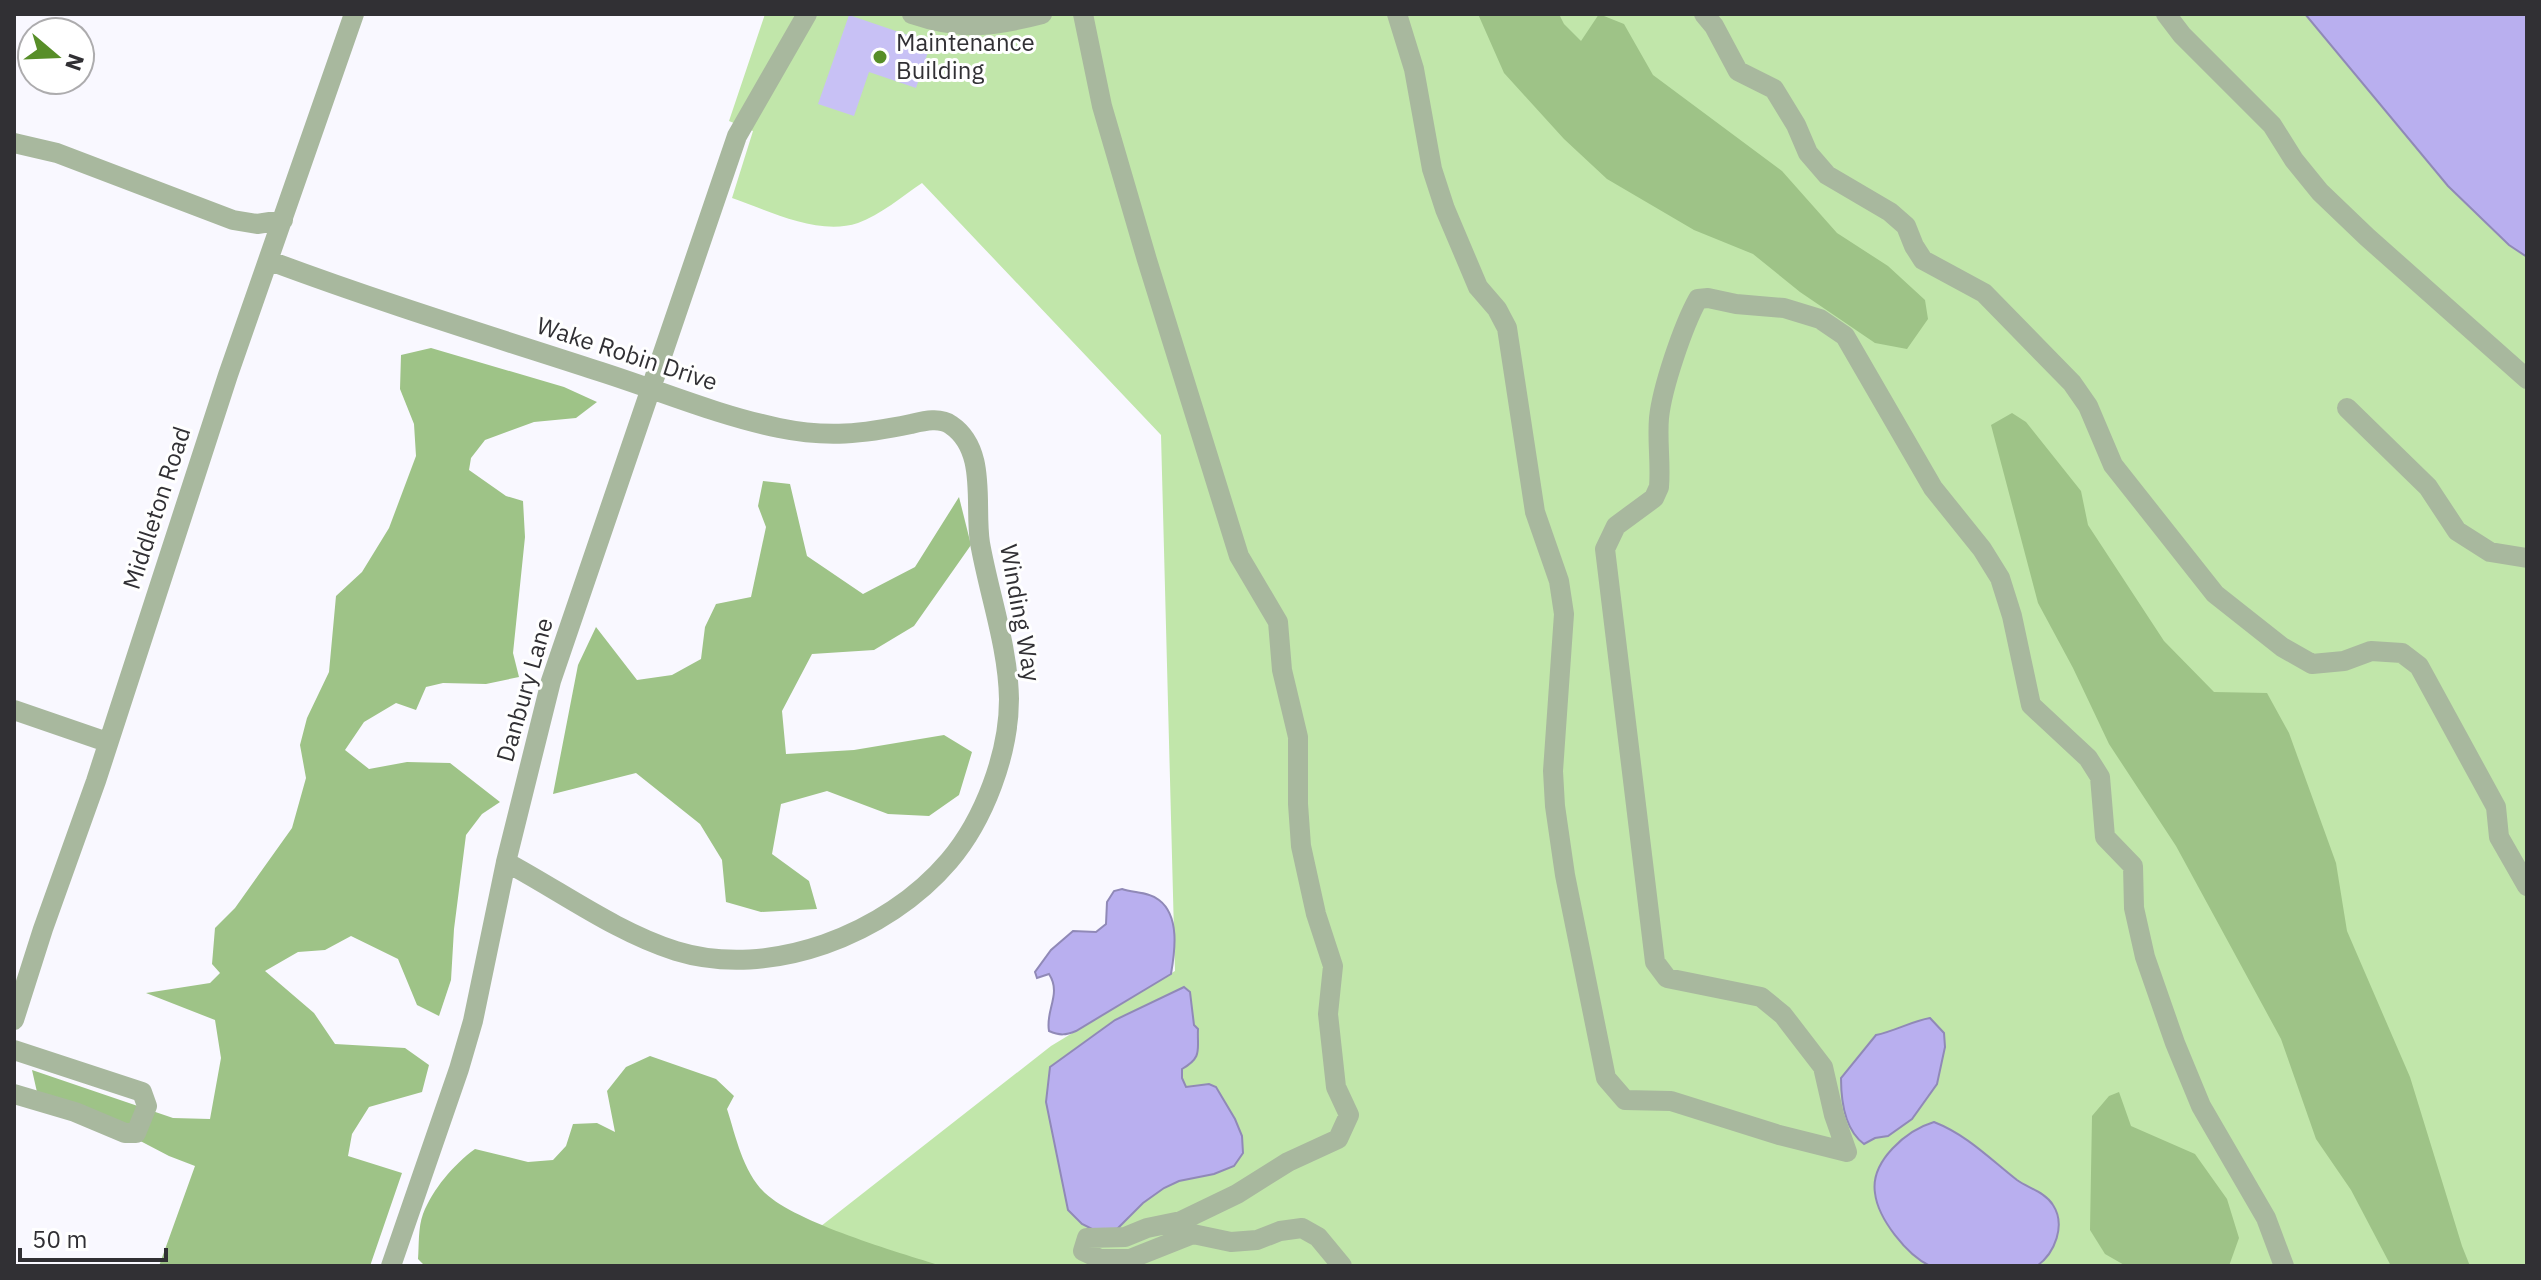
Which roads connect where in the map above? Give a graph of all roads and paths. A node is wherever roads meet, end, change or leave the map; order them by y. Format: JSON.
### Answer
{"nodes":[{"id":1,"x":354,"y":14,"type":"edge"},
{"id":2,"x":807,"y":14,"type":"edge"},
{"id":3,"x":912,"y":14,"type":"edge"},
{"id":4,"x":1042,"y":14,"type":"edge"},
{"id":5,"x":1083,"y":14,"type":"edge"},
{"id":6,"x":1397,"y":14,"type":"edge"},
{"id":7,"x":1704,"y":14,"type":"edge"},
{"id":8,"x":2166,"y":14,"type":"edge"},
{"id":9,"x":14,"y":143,"type":"edge"},
{"id":10,"x":283,"y":220,"type":"junction"},
{"id":11,"x":270,"y":261,"type":"junction"},
{"id":12,"x":2527,"y":379,"type":"edge"},
{"id":13,"x":652,"y":388,"type":"junction"},
{"id":14,"x":2347,"y":408,"type":"dead end"},
{"id":15,"x":967,"y":443,"type":"joint"},
{"id":16,"x":2527,"y":558,"type":"edge"},
{"id":17,"x":14,"y":710,"type":"edge"},
{"id":18,"x":107,"y":742,"type":"junction"},
{"id":19,"x":506,"y":862,"type":"junction"},
{"id":20,"x":2527,"y":886,"type":"edge"},
{"id":21,"x":14,"y":1020,"type":"edge"},
{"id":22,"x":14,"y":1050,"type":"edge"},
{"id":23,"x":14,"y":1094,"type":"edge"},
{"id":24,"x":391,"y":1266,"type":"edge"},
{"id":25,"x":1342,"y":1266,"type":"edge"},
{"id":26,"x":2284,"y":1266,"type":"edge"}],
"edges":[{"from":1,"to":10,"type":"street","name":"Middleton Road"},
{"from":2,"to":13,"type":"street","name":"Danbury Lane"},
{"from":3,"to":4,"type":"street"},
{"from":5,"to":25,"type":"street"},
{"from":6,"to":26,"type":"street"},
{"from":7,"to":20,"type":"street"},
{"from":8,"to":12,"type":"street"},
{"from":9,"to":10,"type":"street"},
{"from":10,"to":11,"type":"street","name":"Middleton Road"},
{"from":11,"to":13,"type":"street","name":"Wake Robin Drive"},
{"from":11,"to":18,"type":"street","name":"Middleton Road"},
{"from":13,"to":15,"type":"street","name":"Wake Robin Drive"},
{"from":13,"to":19,"type":"street","name":"Danbury Lane"},
{"from":14,"to":16,"type":"street"},
{"from":15,"to":19,"type":"street","name":"Winding Way"},
{"from":17,"to":18,"type":"street"},
{"from":18,"to":21,"type":"street","name":"Middleton Road"},
{"from":19,"to":24,"type":"street","name":"Danbury Lane"},
{"from":22,"to":23,"type":"street"}]}
